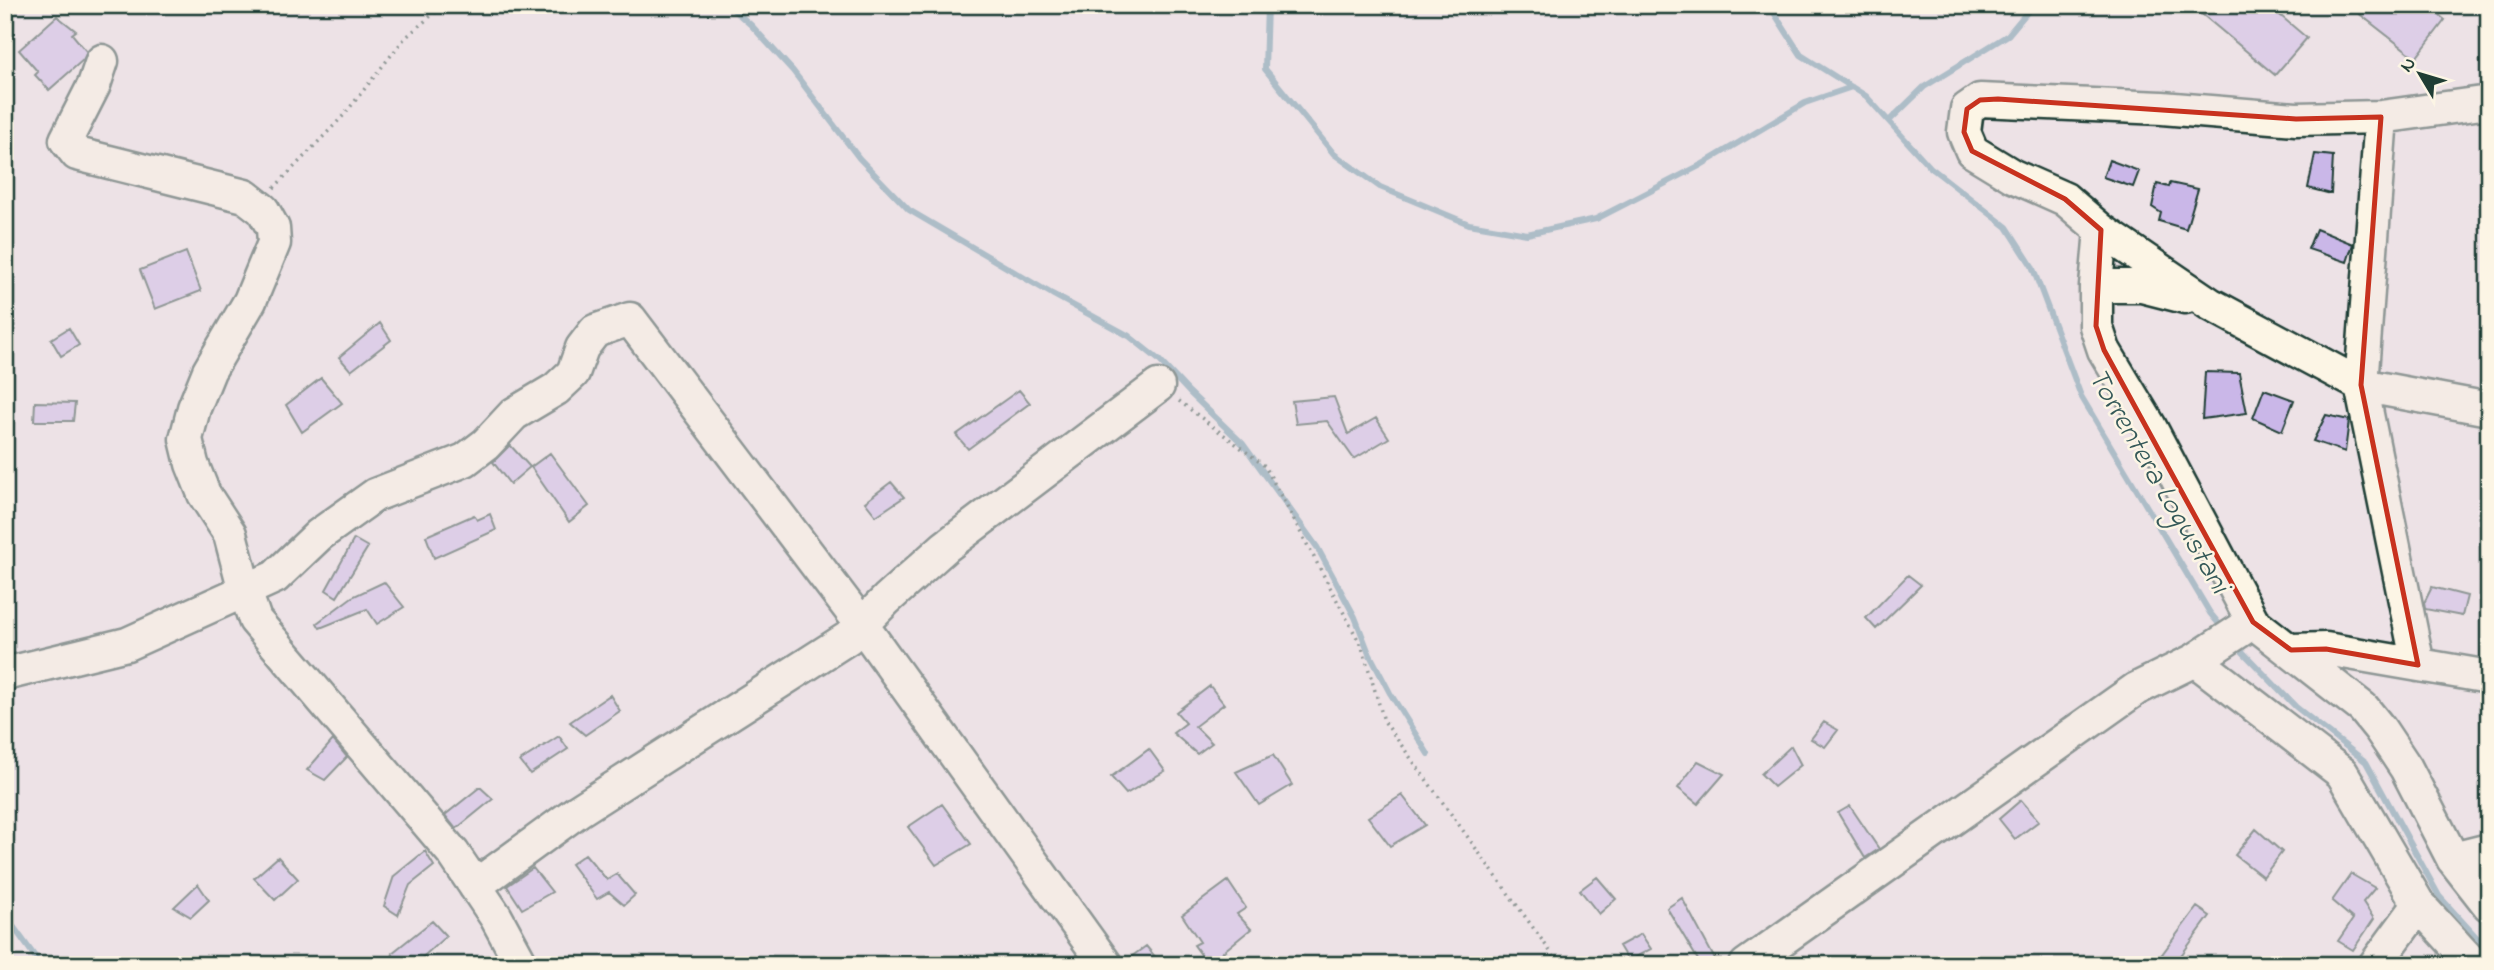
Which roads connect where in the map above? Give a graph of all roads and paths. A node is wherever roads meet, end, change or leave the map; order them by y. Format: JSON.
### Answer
{"nodes":[{"id":1,"x":570,"y":5,"type":"edge"},
{"id":2,"x":102,"y":61,"type":"dead end"},
{"id":3,"x":2489,"y":102,"type":"edge"},
{"id":4,"x":2381,"y":117,"type":"junction"},
{"id":5,"x":263,"y":210,"type":"junction"},
{"id":6,"x":2101,"y":230,"type":"junction"},
{"id":7,"x":2096,"y":286,"type":"junction"},
{"id":8,"x":2210,"y":304,"type":"junction"},
{"id":9,"x":2361,"y":384,"type":"junction"},
{"id":10,"x":1158,"y":386,"type":"joint"},
{"id":11,"x":2489,"y":409,"type":"edge"},
{"id":12,"x":245,"y":591,"type":"junction"},
{"id":13,"x":862,"y":625,"type":"junction"},
{"id":14,"x":2238,"y":632,"type":"junction"},
{"id":15,"x":2291,"y":650,"type":"junction"},
{"id":16,"x":2195,"y":660,"type":"junction"},
{"id":17,"x":2418,"y":665,"type":"junction"},
{"id":18,"x":5,"y":674,"type":"edge"},
{"id":19,"x":2489,"y":677,"type":"edge"},
{"id":20,"x":2489,"y":850,"type":"edge"},
{"id":21,"x":2453,"y":859,"type":"junction"},
{"id":22,"x":475,"y":886,"type":"junction"},
{"id":23,"x":2419,"y":905,"type":"junction"},
{"id":24,"x":2489,"y":905,"type":"edge"},
{"id":25,"x":522,"y":965,"type":"edge"},
{"id":26,"x":1106,"y":965,"type":"edge"},
{"id":27,"x":1560,"y":965,"type":"edge"},
{"id":28,"x":1746,"y":965,"type":"edge"},
{"id":29,"x":2375,"y":965,"type":"edge"},
{"id":30,"x":2474,"y":965,"type":"edge"}],
"edges":[{"from":1,"to":5,"type":"path"},
{"from":2,"to":5,"type":"street"},
{"from":3,"to":4,"type":"street"},
{"from":4,"to":6,"type":"street"},
{"from":4,"to":9,"type":"street"},
{"from":5,"to":12,"type":"street"},
{"from":6,"to":7,"type":"street"},
{"from":6,"to":8,"type":"street"},
{"from":7,"to":8,"type":"street"},
{"from":7,"to":14,"type":"street"},
{"from":8,"to":9,"type":"street"},
{"from":9,"to":11,"type":"street"},
{"from":9,"to":17,"type":"street"},
{"from":10,"to":13,"type":"street"},
{"from":10,"to":27,"type":"path"},
{"from":12,"to":13,"type":"street"},
{"from":12,"to":18,"type":"street"},
{"from":12,"to":22,"type":"street"},
{"from":13,"to":22,"type":"street"},
{"from":13,"to":26,"type":"street"},
{"from":14,"to":15,"type":"street"},
{"from":14,"to":16,"type":"street"},
{"from":15,"to":17,"type":"street"},
{"from":15,"to":21,"type":"street"},
{"from":16,"to":23,"type":"street"},
{"from":16,"to":28,"type":"street"},
{"from":17,"to":19,"type":"street"},
{"from":20,"to":21,"type":"street"},
{"from":21,"to":24,"type":"street"},
{"from":22,"to":25,"type":"street"},
{"from":23,"to":29,"type":"street"},
{"from":23,"to":30,"type":"street"}]}
